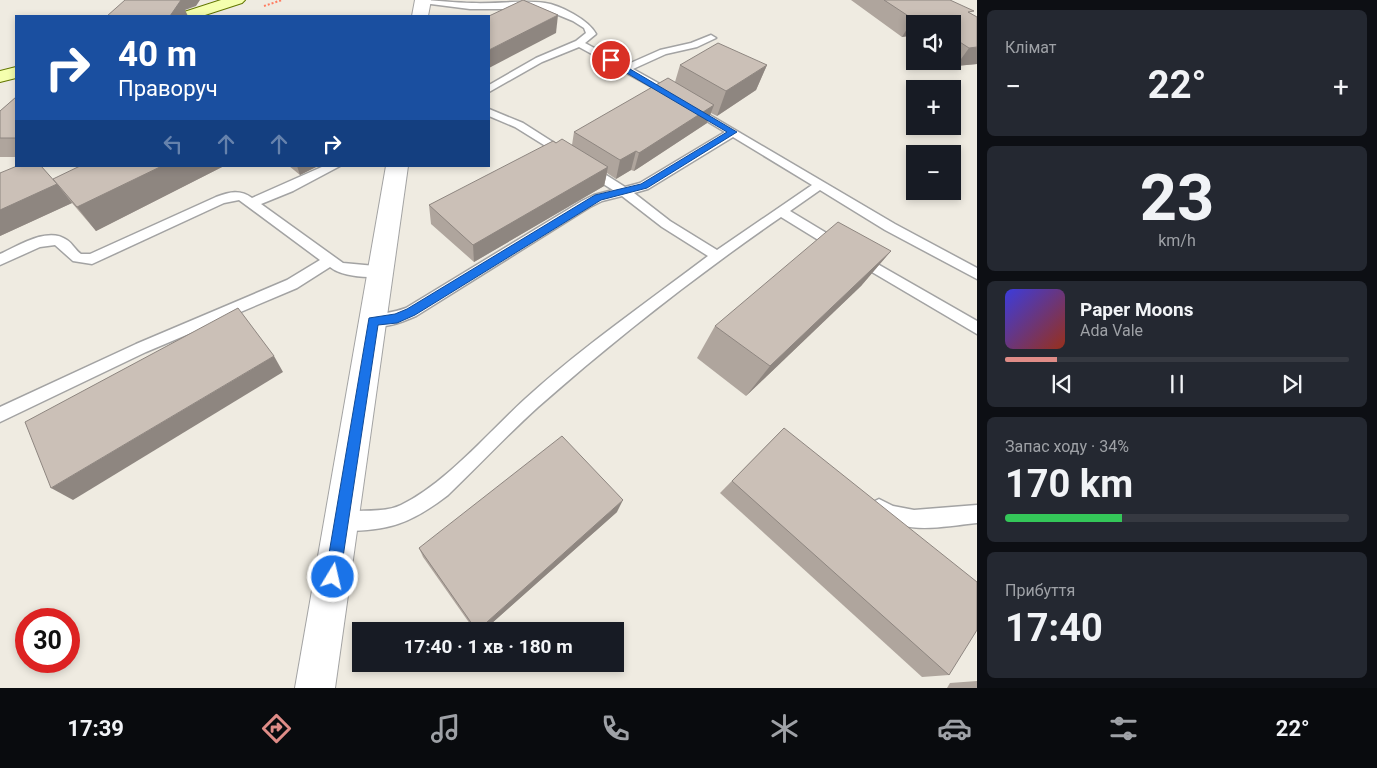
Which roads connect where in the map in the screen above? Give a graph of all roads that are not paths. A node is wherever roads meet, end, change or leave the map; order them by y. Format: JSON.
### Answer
{"nodes":[{"id":1,"x":237,"y":0,"type":"edge"},
{"id":2,"x":423,"y":0,"type":"edge"},
{"id":3,"x":190,"y":15,"type":"edge"},
{"id":4,"x":420,"y":15,"type":"edge"},
{"id":5,"x":711,"y":38,"type":"dead end"},
{"id":6,"x":579,"y":42,"type":"junction"},
{"id":7,"x":626,"y":69,"type":"junction"},
{"id":8,"x":15,"y":72,"type":"edge"},
{"id":9,"x":0,"y":77,"type":"edge"},
{"id":10,"x":490,"y":88,"type":"edge"},
{"id":11,"x":490,"y":112,"type":"edge"},
{"id":12,"x":733,"y":132,"type":"junction"},
{"id":13,"x":332,"y":167,"type":"edge"},
{"id":14,"x":397,"y":167,"type":"edge"},
{"id":15,"x":820,"y":185,"type":"junction"},
{"id":16,"x":625,"y":192,"type":"junction"},
{"id":17,"x":252,"y":203,"type":"junction"},
{"id":18,"x":780,"y":211,"type":"junction"},
{"id":19,"x":717,"y":256,"type":"junction"},
{"id":20,"x":0,"y":260,"type":"edge"},
{"id":21,"x":329,"y":261,"type":"junction"},
{"id":22,"x":381,"y":271,"type":"junction"},
{"id":23,"x":977,"y":274,"type":"edge"},
{"id":24,"x":373,"y":321,"type":"junction"},
{"id":25,"x":977,"y":328,"type":"edge"},
{"id":26,"x":0,"y":415,"type":"edge"},
{"id":27,"x":863,"y":496,"type":"edge"},
{"id":28,"x":977,"y":514,"type":"edge"},
{"id":29,"x":342,"y":522,"type":"junction"},
{"id":30,"x":315,"y":688,"type":"edge"}],
"edges":[{"from":1,"to":3,"type":"main road"},
{"from":2,"to":4,"type":"street"},
{"from":2,"to":6,"type":"lane"},
{"from":5,"to":7,"type":"lane"},
{"from":6,"to":7,"type":"lane"},
{"from":6,"to":10,"type":"lane"},
{"from":7,"to":12,"type":"lane"},
{"from":8,"to":9,"type":"main road"},
{"from":11,"to":16,"type":"lane"},
{"from":12,"to":15,"type":"lane"},
{"from":12,"to":16,"type":"lane"},
{"from":13,"to":17,"type":"lane"},
{"from":14,"to":22,"type":"street"},
{"from":15,"to":18,"type":"lane"},
{"from":15,"to":23,"type":"lane"},
{"from":16,"to":19,"type":"lane"},
{"from":16,"to":24,"type":"lane"},
{"from":17,"to":20,"type":"lane"},
{"from":17,"to":21,"type":"lane"},
{"from":18,"to":19,"type":"lane"},
{"from":18,"to":25,"type":"lane"},
{"from":19,"to":29,"type":"lane"},
{"from":21,"to":22,"type":"lane"},
{"from":21,"to":26,"type":"lane"},
{"from":22,"to":24,"type":"street"},
{"from":24,"to":29,"type":"street"},
{"from":27,"to":28,"type":"lane"},
{"from":29,"to":30,"type":"street"}]}
